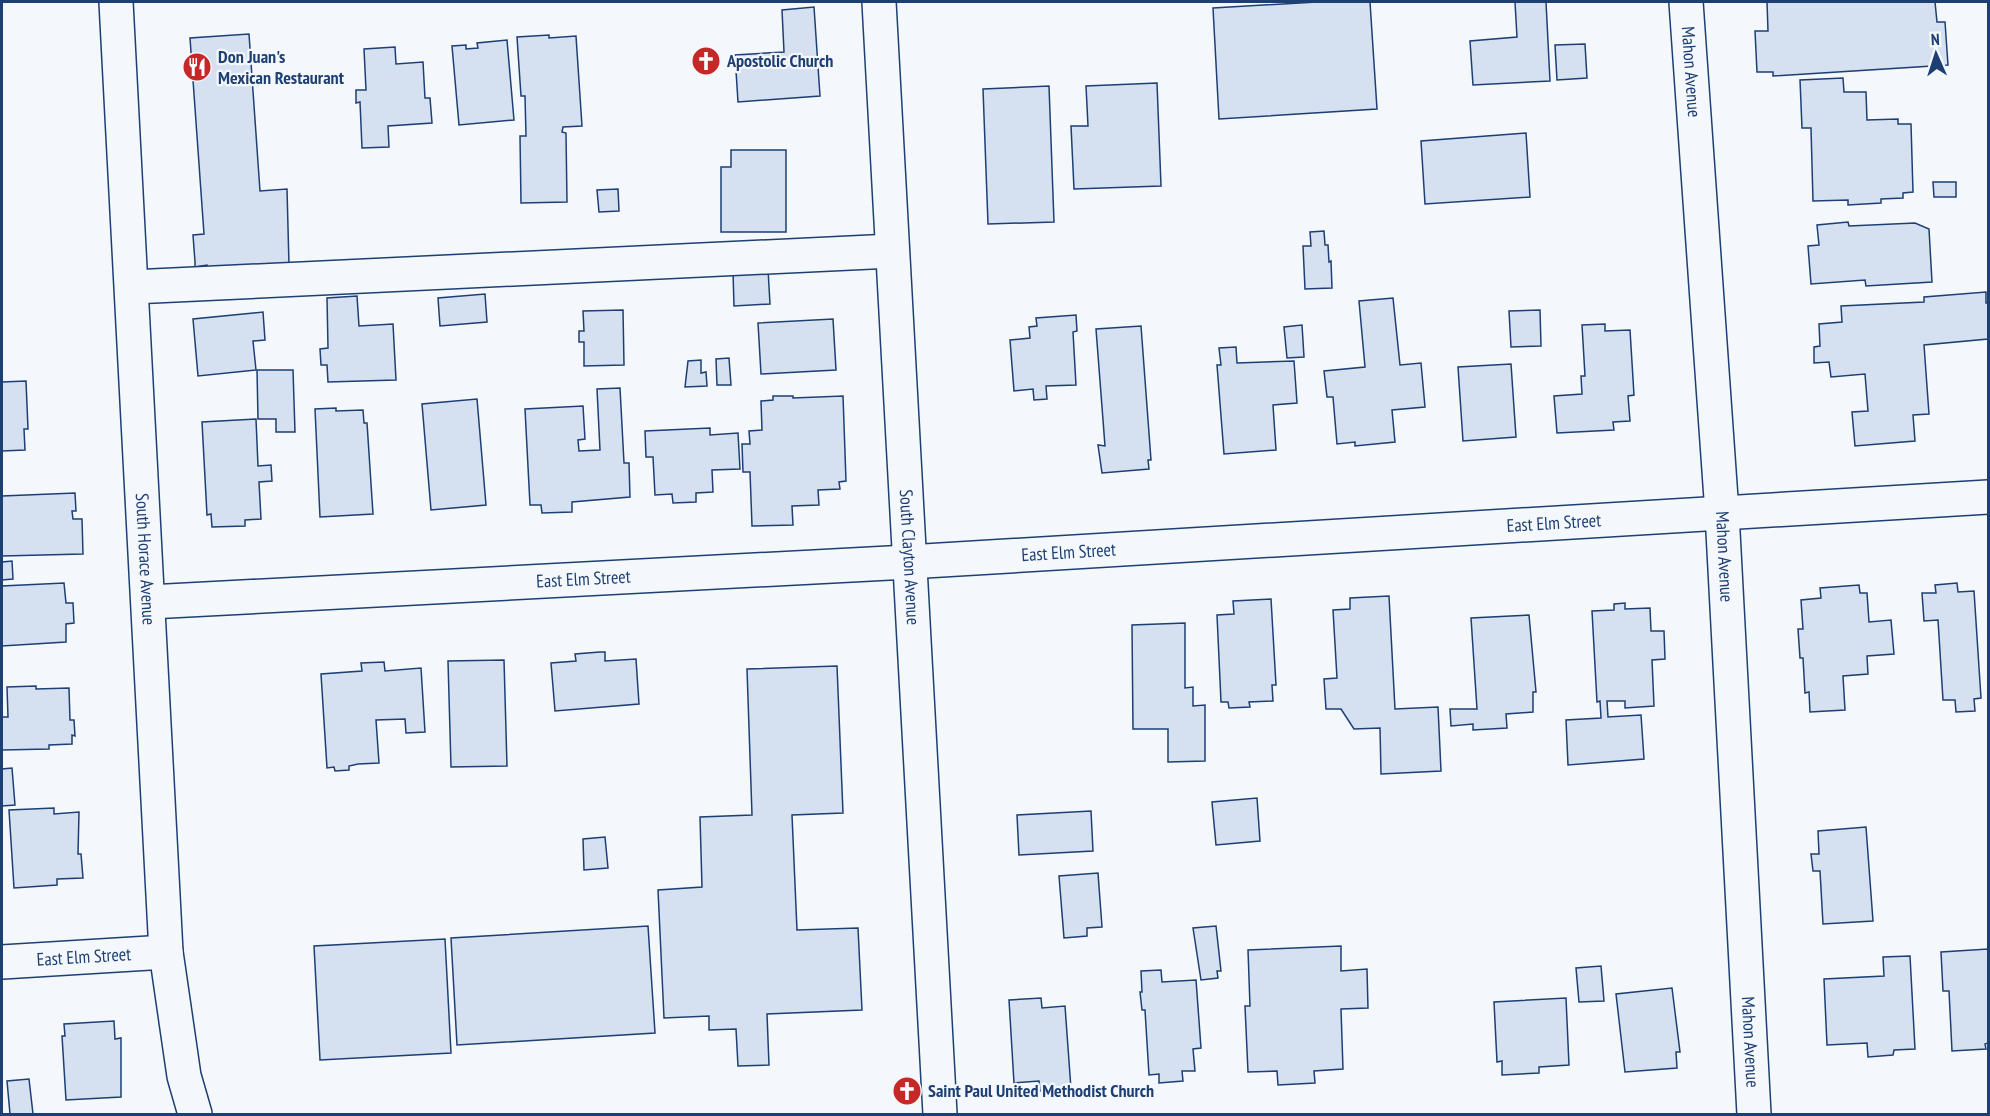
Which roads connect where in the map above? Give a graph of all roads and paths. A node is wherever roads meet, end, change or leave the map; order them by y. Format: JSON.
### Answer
{"nodes":[{"id":1,"x":116,"y":2,"type":"edge"},
{"id":2,"x":879,"y":2,"type":"edge"},
{"id":3,"x":1686,"y":2,"type":"edge"},
{"id":4,"x":892,"y":251,"type":"junction"},
{"id":5,"x":132,"y":287,"type":"junction"},
{"id":6,"x":1989,"y":497,"type":"edge"},
{"id":7,"x":1722,"y":513,"type":"junction"},
{"id":8,"x":908,"y":562,"type":"junction"},
{"id":9,"x":149,"y":602,"type":"junction"},
{"id":10,"x":166,"y":952,"type":"junction"},
{"id":11,"x":2,"y":962,"type":"edge"},
{"id":12,"x":195,"y":1114,"type":"edge"},
{"id":13,"x":940,"y":1114,"type":"edge"},
{"id":14,"x":1754,"y":1114,"type":"edge"}],
"edges":[{"from":1,"to":5,"type":"street","name":"South Horace Avenue"},
{"from":2,"to":4,"type":"street","name":"South Clayton Avenue"},
{"from":3,"to":7,"type":"street","name":"Mahon Avenue"},
{"from":4,"to":5,"type":"street"},
{"from":4,"to":8,"type":"street","name":"South Clayton Avenue"},
{"from":5,"to":9,"type":"street","name":"South Horace Avenue"},
{"from":6,"to":7,"type":"street","name":"East Elm Street"},
{"from":7,"to":8,"type":"street","name":"East Elm Street"},
{"from":7,"to":14,"type":"street","name":"Mahon Avenue"},
{"from":8,"to":9,"type":"street","name":"East Elm Street"},
{"from":8,"to":13,"type":"street","name":"South Clayton Avenue"},
{"from":9,"to":10,"type":"street","name":"South Horace Avenue"},
{"from":10,"to":11,"type":"street","name":"East Elm Street"},
{"from":10,"to":12,"type":"street","name":"South Horace Avenue"}]}
